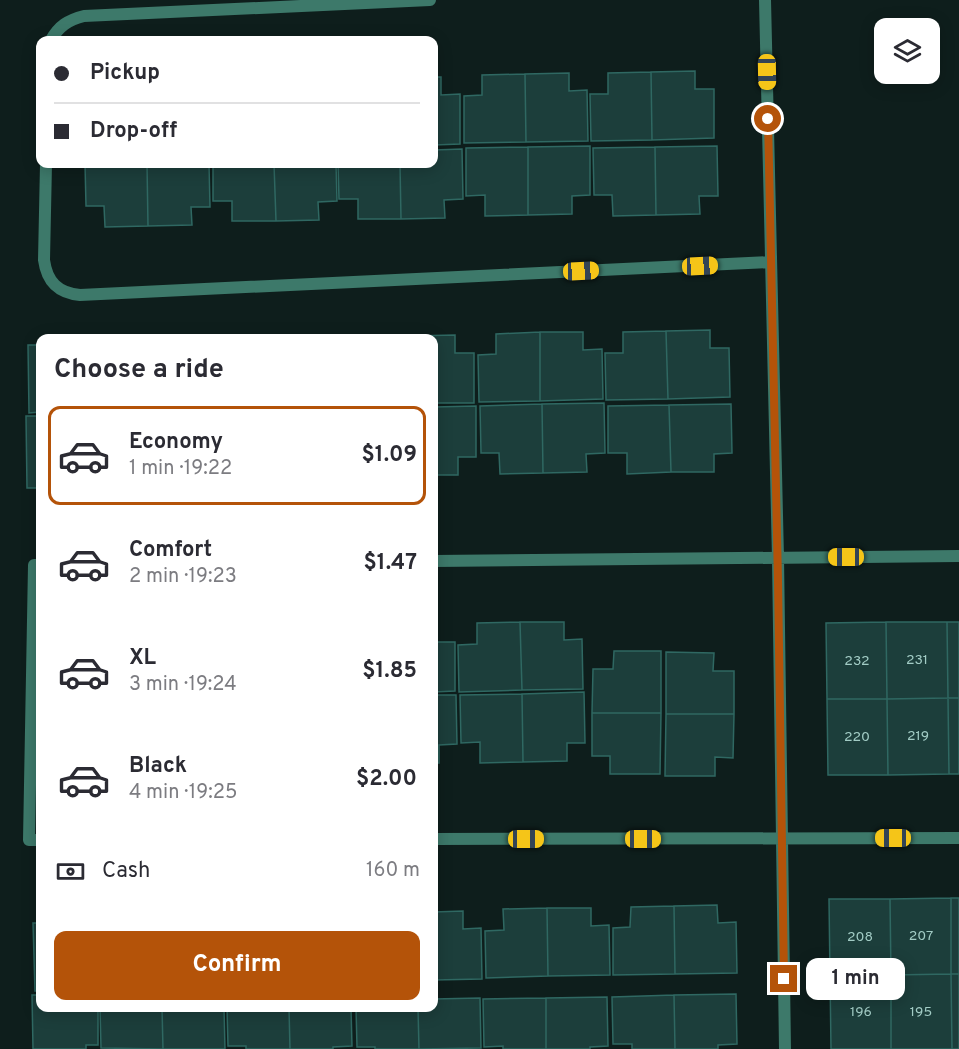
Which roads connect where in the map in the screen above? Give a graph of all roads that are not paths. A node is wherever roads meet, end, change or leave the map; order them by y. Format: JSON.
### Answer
{"nodes":[{"id":1,"x":430,"y":0,"type":"edge"},
{"id":2,"x":765,"y":0,"type":"edge"},
{"id":3,"x":53,"y":36,"type":"edge"},
{"id":4,"x":46,"y":168,"type":"edge"},
{"id":5,"x":771,"y":262,"type":"junction"},
{"id":6,"x":959,"y":556,"type":"edge"},
{"id":7,"x":778,"y":558,"type":"junction"},
{"id":8,"x":438,"y":561,"type":"edge"},
{"id":9,"x":36,"y":565,"type":"edge"},
{"id":10,"x":782,"y":838,"type":"junction"},
{"id":11,"x":959,"y":838,"type":"edge"},
{"id":12,"x":438,"y":839,"type":"edge"},
{"id":13,"x":36,"y":840,"type":"edge"},
{"id":14,"x":785,"y":1049,"type":"edge"}],
"edges":[{"from":1,"to":3,"type":"street"},
{"from":2,"to":5,"type":"street"},
{"from":4,"to":5,"type":"street"},
{"from":5,"to":7,"type":"street"},
{"from":6,"to":7,"type":"street"},
{"from":7,"to":8,"type":"street"},
{"from":7,"to":10,"type":"street"},
{"from":9,"to":13,"type":"street"},
{"from":10,"to":11,"type":"street"},
{"from":10,"to":12,"type":"street"},
{"from":10,"to":14,"type":"street"}]}
